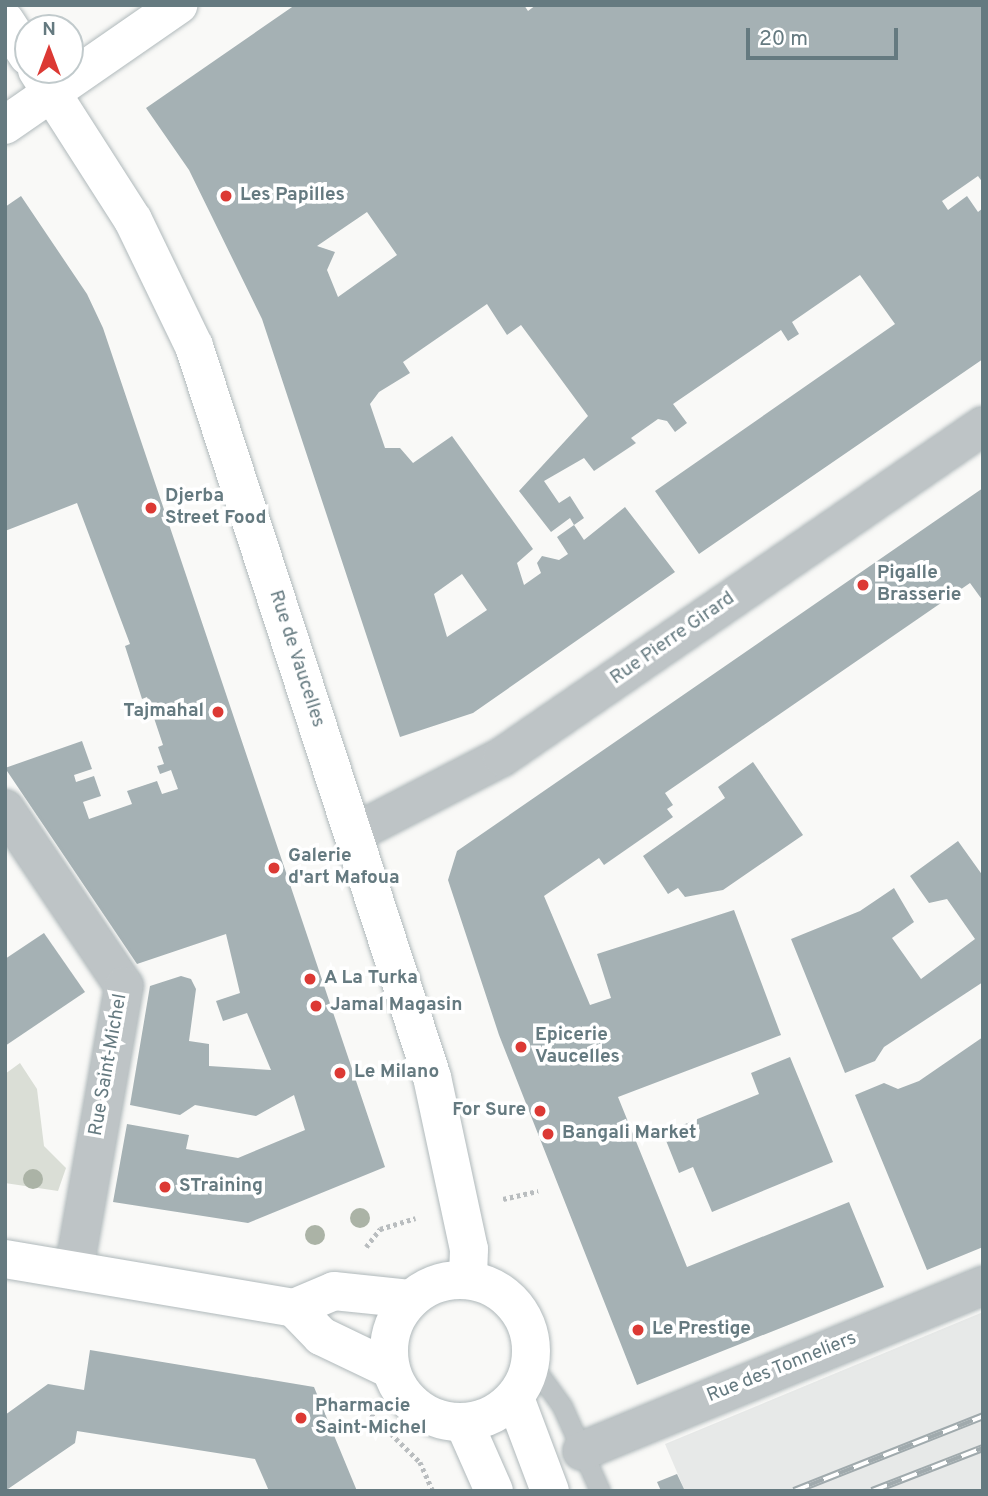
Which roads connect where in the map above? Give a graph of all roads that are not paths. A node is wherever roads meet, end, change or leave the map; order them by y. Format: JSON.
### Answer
{"nodes":[{"id":1,"x":178,"y":5,"type":"edge"},
{"id":2,"x":84,"y":59,"type":"edge"},
{"id":3,"x":42,"y":84,"type":"edge"},
{"id":4,"x":47,"y":84,"type":"edge"},
{"id":5,"x":5,"y":125,"type":"edge"},
{"id":6,"x":983,"y":426,"type":"edge"},
{"id":7,"x":5,"y":809,"type":"edge"},
{"id":8,"x":353,"y":834,"type":"junction"},
{"id":9,"x":5,"y":1259,"type":"edge"},
{"id":10,"x":74,"y":1271,"type":"junction"},
{"id":11,"x":468,"y":1280,"type":"junction"},
{"id":12,"x":983,"y":1286,"type":"edge"},
{"id":13,"x":410,"y":1299,"type":"junction"},
{"id":14,"x":294,"y":1308,"type":"junction"},
{"id":15,"x":531,"y":1363,"type":"junction"},
{"id":16,"x":390,"y":1369,"type":"junction"},
{"id":17,"x":515,"y":1398,"type":"junction"},
{"id":18,"x":464,"y":1423,"type":"junction"},
{"id":19,"x":582,"y":1451,"type":"junction"},
{"id":20,"x":494,"y":1491,"type":"edge"},
{"id":21,"x":550,"y":1491,"type":"edge"},
{"id":22,"x":600,"y":1491,"type":"edge"}],
"edges":[{"from":1,"to":2,"type":"main road"},
{"from":3,"to":5,"type":"main road"},
{"from":4,"to":8,"type":"main road","name":"Rue de Vaucelles"},
{"from":6,"to":8,"type":"street","name":"Rue Pierre Girard"},
{"from":7,"to":10,"type":"street","name":"Rue Saint-Michel"},
{"from":8,"to":11,"type":"main road","name":"Rue de Vaucelles"},
{"from":9,"to":10,"type":"main road"},
{"from":10,"to":14,"type":"main road"},
{"from":11,"to":13,"type":"main road"},
{"from":11,"to":15,"type":"main road"},
{"from":12,"to":19,"type":"street","name":"Rue des Tonneliers"},
{"from":13,"to":14,"type":"main road"},
{"from":13,"to":16,"type":"main road"},
{"from":14,"to":16,"type":"main road"},
{"from":15,"to":17,"type":"main road"},
{"from":15,"to":19,"type":"lane"},
{"from":16,"to":18,"type":"main road"},
{"from":17,"to":18,"type":"main road"},
{"from":17,"to":21,"type":"main road"},
{"from":18,"to":20,"type":"main road"},
{"from":19,"to":22,"type":"lane"}]}
